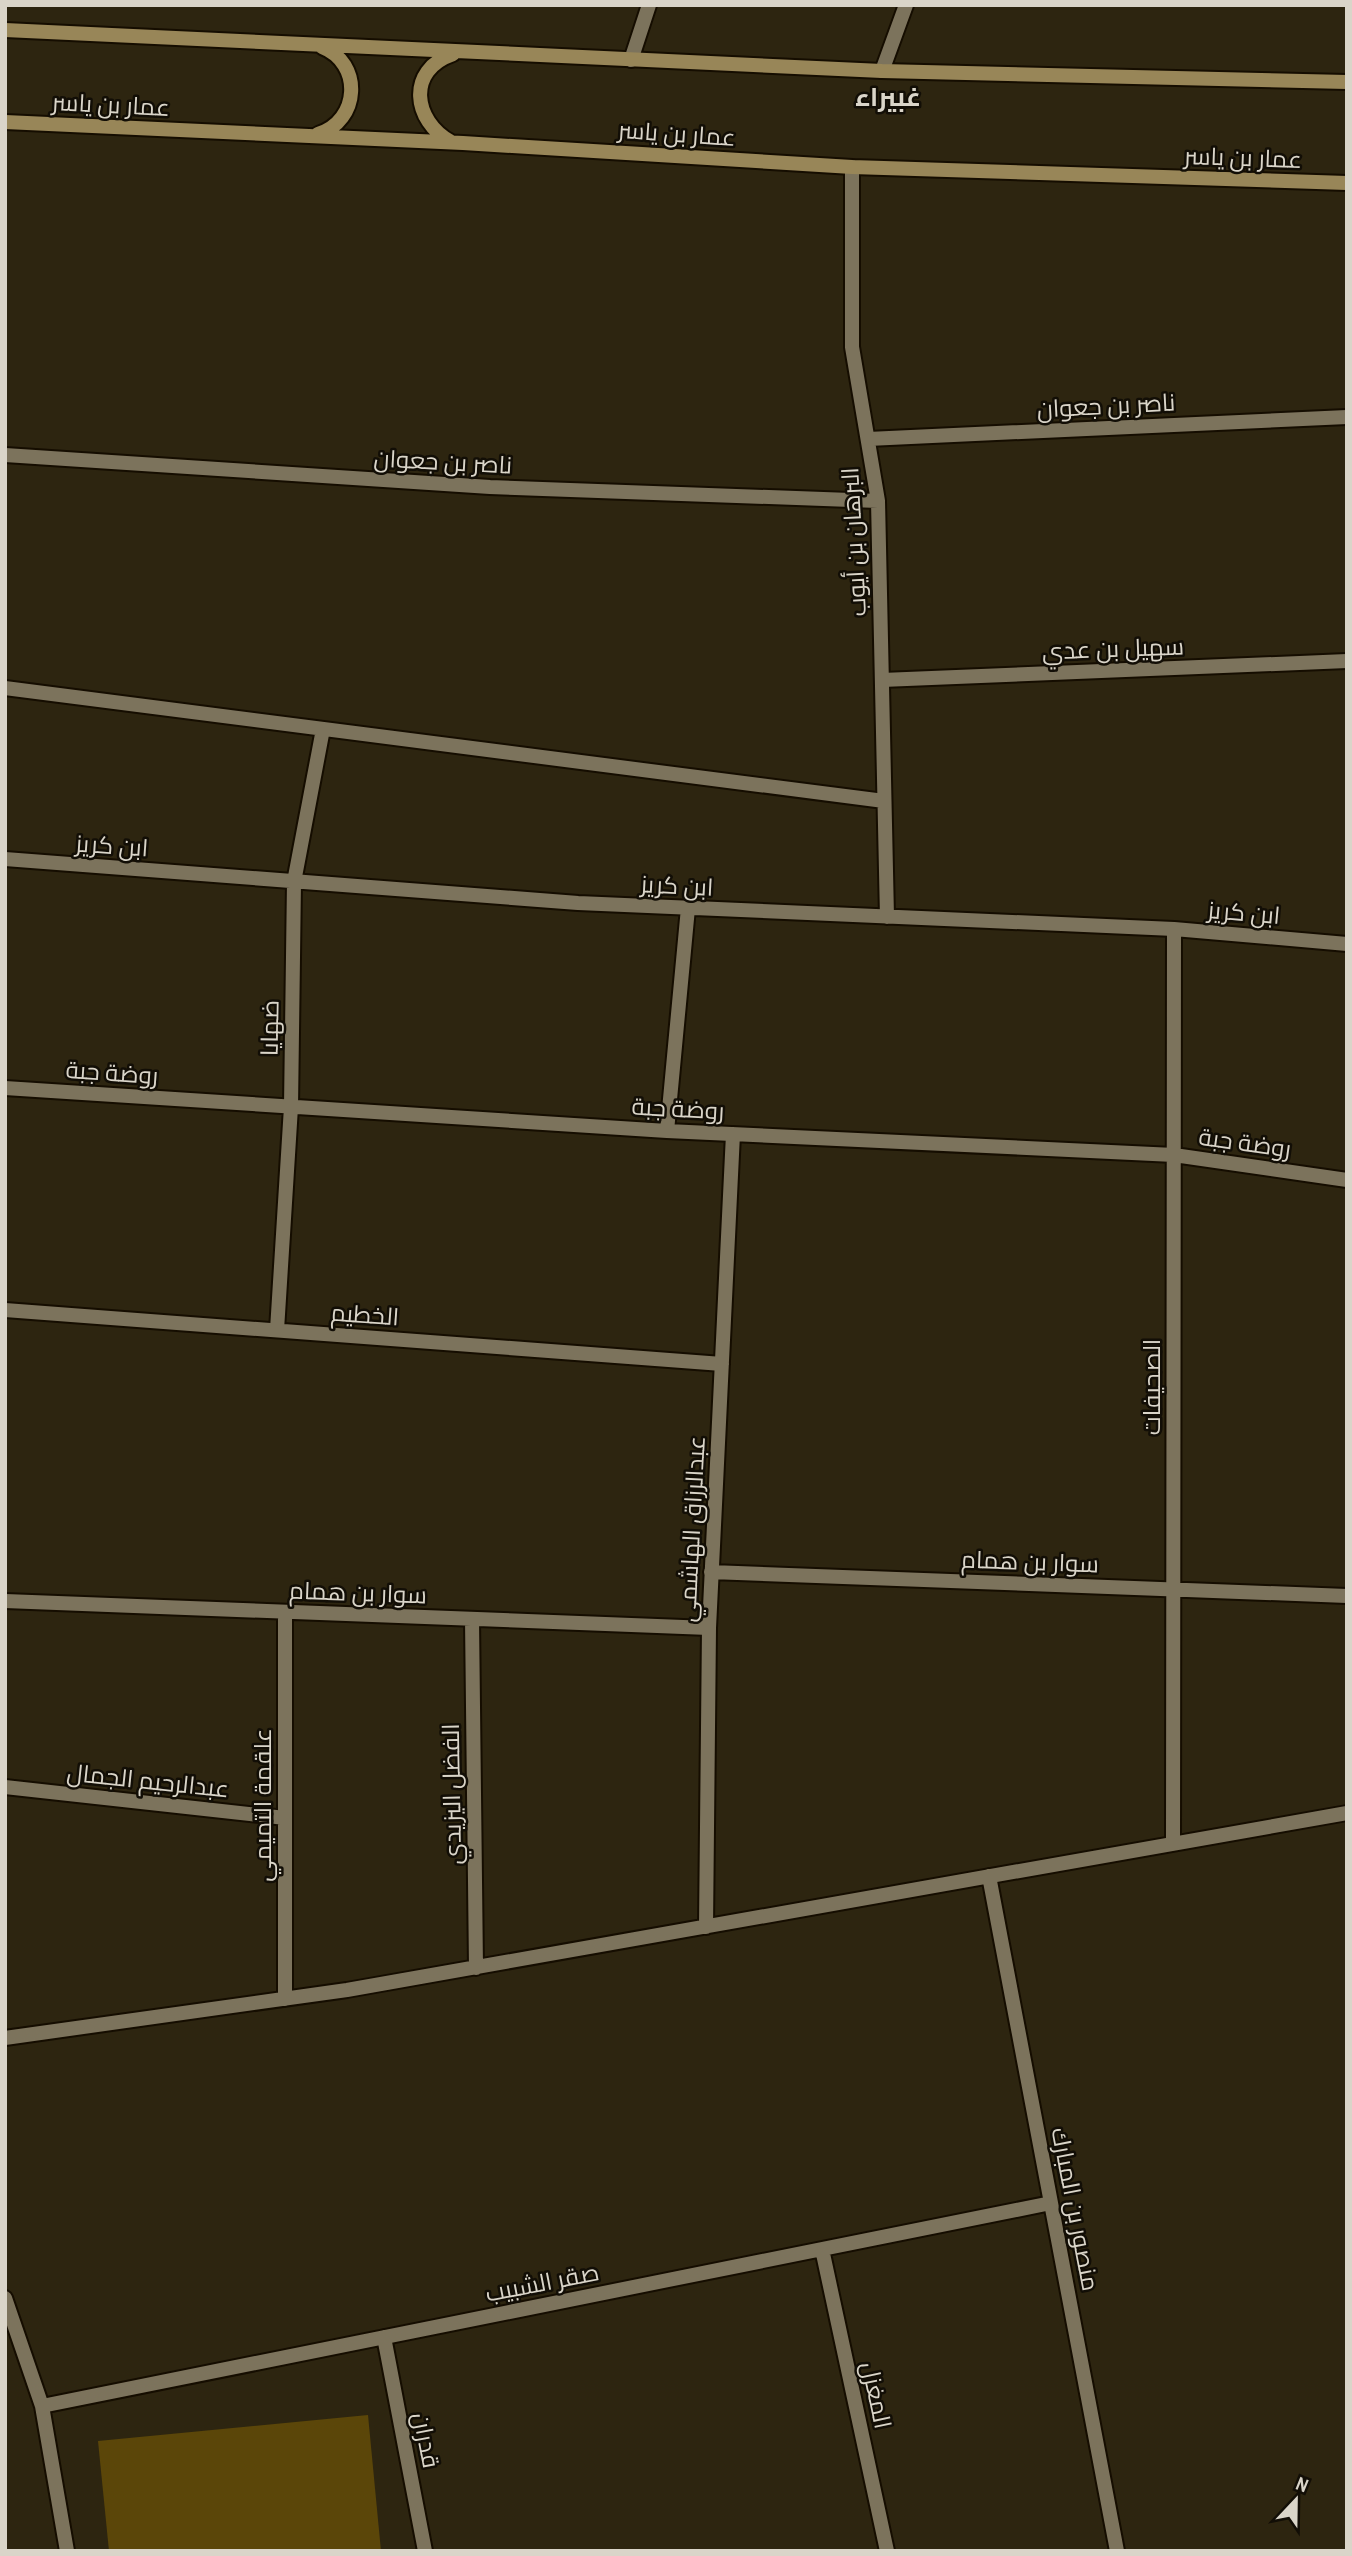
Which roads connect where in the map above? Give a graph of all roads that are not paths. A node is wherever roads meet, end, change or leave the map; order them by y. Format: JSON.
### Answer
{"nodes":[{"id":1,"x":649,"y":5,"type":"edge"},
{"id":2,"x":906,"y":5,"type":"edge"},
{"id":3,"x":5,"y":30,"type":"edge"},
{"id":4,"x":304,"y":43,"type":"junction"},
{"id":5,"x":457,"y":52,"type":"junction"},
{"id":6,"x":631,"y":60,"type":"junction"},
{"id":7,"x":882,"y":71,"type":"junction"},
{"id":8,"x":1347,"y":82,"type":"edge"},
{"id":9,"x":5,"y":122,"type":"edge"},
{"id":10,"x":310,"y":136,"type":"junction"},
{"id":11,"x":463,"y":143,"type":"junction"},
{"id":12,"x":852,"y":167,"type":"junction"},
{"id":13,"x":1347,"y":183,"type":"edge"},
{"id":14,"x":1347,"y":417,"type":"edge"},
{"id":15,"x":868,"y":439,"type":"junction"},
{"id":16,"x":5,"y":454,"type":"edge"},
{"id":17,"x":878,"y":501,"type":"junction"},
{"id":18,"x":1347,"y":661,"type":"edge"},
{"id":19,"x":882,"y":680,"type":"junction"},
{"id":20,"x":5,"y":688,"type":"edge"},
{"id":21,"x":323,"y":729,"type":"junction"},
{"id":22,"x":884,"y":801,"type":"junction"},
{"id":23,"x":5,"y":859,"type":"edge"},
{"id":24,"x":294,"y":881,"type":"junction"},
{"id":25,"x":688,"y":908,"type":"junction"},
{"id":26,"x":887,"y":916,"type":"junction"},
{"id":27,"x":1174,"y":929,"type":"junction"},
{"id":28,"x":1347,"y":944,"type":"edge"},
{"id":29,"x":5,"y":1088,"type":"edge"},
{"id":30,"x":290,"y":1107,"type":"junction"},
{"id":31,"x":667,"y":1131,"type":"junction"},
{"id":32,"x":733,"y":1134,"type":"junction"},
{"id":33,"x":1174,"y":1155,"type":"junction"},
{"id":34,"x":1347,"y":1180,"type":"edge"},
{"id":35,"x":5,"y":1310,"type":"edge"},
{"id":36,"x":277,"y":1330,"type":"junction"},
{"id":37,"x":722,"y":1364,"type":"junction"},
{"id":38,"x":711,"y":1572,"type":"junction"},
{"id":39,"x":1173,"y":1589,"type":"junction"},
{"id":40,"x":1347,"y":1596,"type":"edge"},
{"id":41,"x":5,"y":1601,"type":"edge"},
{"id":42,"x":285,"y":1612,"type":"junction"},
{"id":43,"x":471,"y":1619,"type":"junction"},
{"id":44,"x":709,"y":1628,"type":"junction"},
{"id":45,"x":5,"y":1787,"type":"edge"},
{"id":46,"x":1347,"y":1813,"type":"edge"},
{"id":47,"x":285,"y":1818,"type":"junction"},
{"id":48,"x":1173,"y":1844,"type":"junction"},
{"id":49,"x":989,"y":1876,"type":"junction"},
{"id":50,"x":706,"y":1927,"type":"junction"},
{"id":51,"x":477,"y":1968,"type":"junction"},
{"id":52,"x":285,"y":1999,"type":"junction"},
{"id":53,"x":5,"y":2038,"type":"edge"},
{"id":54,"x":1052,"y":2203,"type":"junction"},
{"id":55,"x":822,"y":2249,"type":"junction"},
{"id":56,"x":5,"y":2298,"type":"edge"},
{"id":57,"x":384,"y":2337,"type":"junction"},
{"id":58,"x":42,"y":2406,"type":"junction"},
{"id":59,"x":66,"y":2551,"type":"edge"},
{"id":60,"x":425,"y":2551,"type":"edge"},
{"id":61,"x":887,"y":2551,"type":"edge"},
{"id":62,"x":1118,"y":2551,"type":"edge"}],
"edges":[{"from":1,"to":6,"type":"street"},
{"from":2,"to":7,"type":"street"},
{"from":3,"to":4,"type":"main road"},
{"from":4,"to":5,"type":"main road"},
{"from":4,"to":10,"type":"main road"},
{"from":5,"to":6,"type":"main road"},
{"from":5,"to":11,"type":"main road"},
{"from":6,"to":7,"type":"main road"},
{"from":7,"to":8,"type":"main road"},
{"from":9,"to":10,"type":"main road","name":"عمار بن ياسر"},
{"from":10,"to":11,"type":"main road","name":"عمار بن ياسر"},
{"from":11,"to":12,"type":"main road","name":"عمار بن ياسر"},
{"from":12,"to":13,"type":"main road","name":"عمار بن ياسر"},
{"from":12,"to":15,"type":"street","name":"البرهان بن أيوب"},
{"from":14,"to":15,"type":"street","name":"ناصر بن جعوان"},
{"from":15,"to":17,"type":"street","name":"البرهان بن أيوب"},
{"from":16,"to":17,"type":"street","name":"ناصر بن جعوان"},
{"from":17,"to":19,"type":"street","name":"البرهان بن أيوب"},
{"from":18,"to":19,"type":"street","name":"سهيل بن عدي"},
{"from":19,"to":22,"type":"street","name":"البرهان بن أيوب"},
{"from":20,"to":21,"type":"street"},
{"from":21,"to":22,"type":"street"},
{"from":21,"to":24,"type":"street","name":"ضهايا"},
{"from":22,"to":26,"type":"street","name":"البرهان بن أيوب"},
{"from":23,"to":24,"type":"street","name":"ابن كريز"},
{"from":24,"to":25,"type":"street","name":"ابن كريز"},
{"from":24,"to":30,"type":"street","name":"ضهايا"},
{"from":25,"to":26,"type":"street","name":"ابن كريز"},
{"from":25,"to":31,"type":"street"},
{"from":26,"to":27,"type":"street","name":"ابن كريز"},
{"from":27,"to":28,"type":"street","name":"ابن كريز"},
{"from":27,"to":33,"type":"street","name":"الصحيفات"},
{"from":29,"to":30,"type":"street","name":"روضة جبة"},
{"from":30,"to":31,"type":"street","name":"روضة جبة"},
{"from":30,"to":36,"type":"street","name":"ضهايا"},
{"from":31,"to":32,"type":"street","name":"روضة جبة"},
{"from":32,"to":33,"type":"street","name":"روضة جبة"},
{"from":32,"to":37,"type":"street","name":"عبدالرزاق الهاشمي"},
{"from":33,"to":34,"type":"street","name":"روضة جبة"},
{"from":33,"to":39,"type":"street","name":"الصحيفات"},
{"from":35,"to":36,"type":"street","name":"الخطيم"},
{"from":36,"to":37,"type":"street","name":"الخطيم"},
{"from":37,"to":38,"type":"street","name":"عبدالرزاق الهاشمي"},
{"from":38,"to":39,"type":"street","name":"سوار بن همام"},
{"from":38,"to":44,"type":"street","name":"عبدالرزاق الهاشمي"},
{"from":39,"to":40,"type":"street","name":"سوار بن همام"},
{"from":39,"to":48,"type":"street","name":"الصحيفات"},
{"from":41,"to":42,"type":"street","name":"سوار بن همام"},
{"from":42,"to":43,"type":"street","name":"سوار بن همام"},
{"from":42,"to":47,"type":"street","name":"علقمة التميمي"},
{"from":43,"to":44,"type":"street","name":"سوار بن همام"},
{"from":43,"to":51,"type":"street","name":"الفضل اليزيدي"},
{"from":44,"to":50,"type":"street","name":"عبدالرزاق الهاشمي"},
{"from":45,"to":47,"type":"street","name":"عبدالرحيم الجمال"},
{"from":46,"to":48,"type":"street"},
{"from":47,"to":52,"type":"street","name":"علقمة التميمي"},
{"from":48,"to":49,"type":"street"},
{"from":49,"to":50,"type":"street"},
{"from":49,"to":54,"type":"street","name":"منصور بن المبارك"},
{"from":50,"to":51,"type":"street"},
{"from":51,"to":52,"type":"street"},
{"from":52,"to":53,"type":"street"},
{"from":54,"to":55,"type":"street","name":"صقر الشبيب"},
{"from":54,"to":62,"type":"street","name":"منصور بن المبارك"},
{"from":55,"to":57,"type":"street","name":"صقر الشبيب"},
{"from":55,"to":61,"type":"street","name":"المغزل"},
{"from":56,"to":58,"type":"street"},
{"from":57,"to":58,"type":"street","name":"صقر الشبيب"},
{"from":57,"to":60,"type":"street","name":"قدران"},
{"from":58,"to":59,"type":"street"}]}
